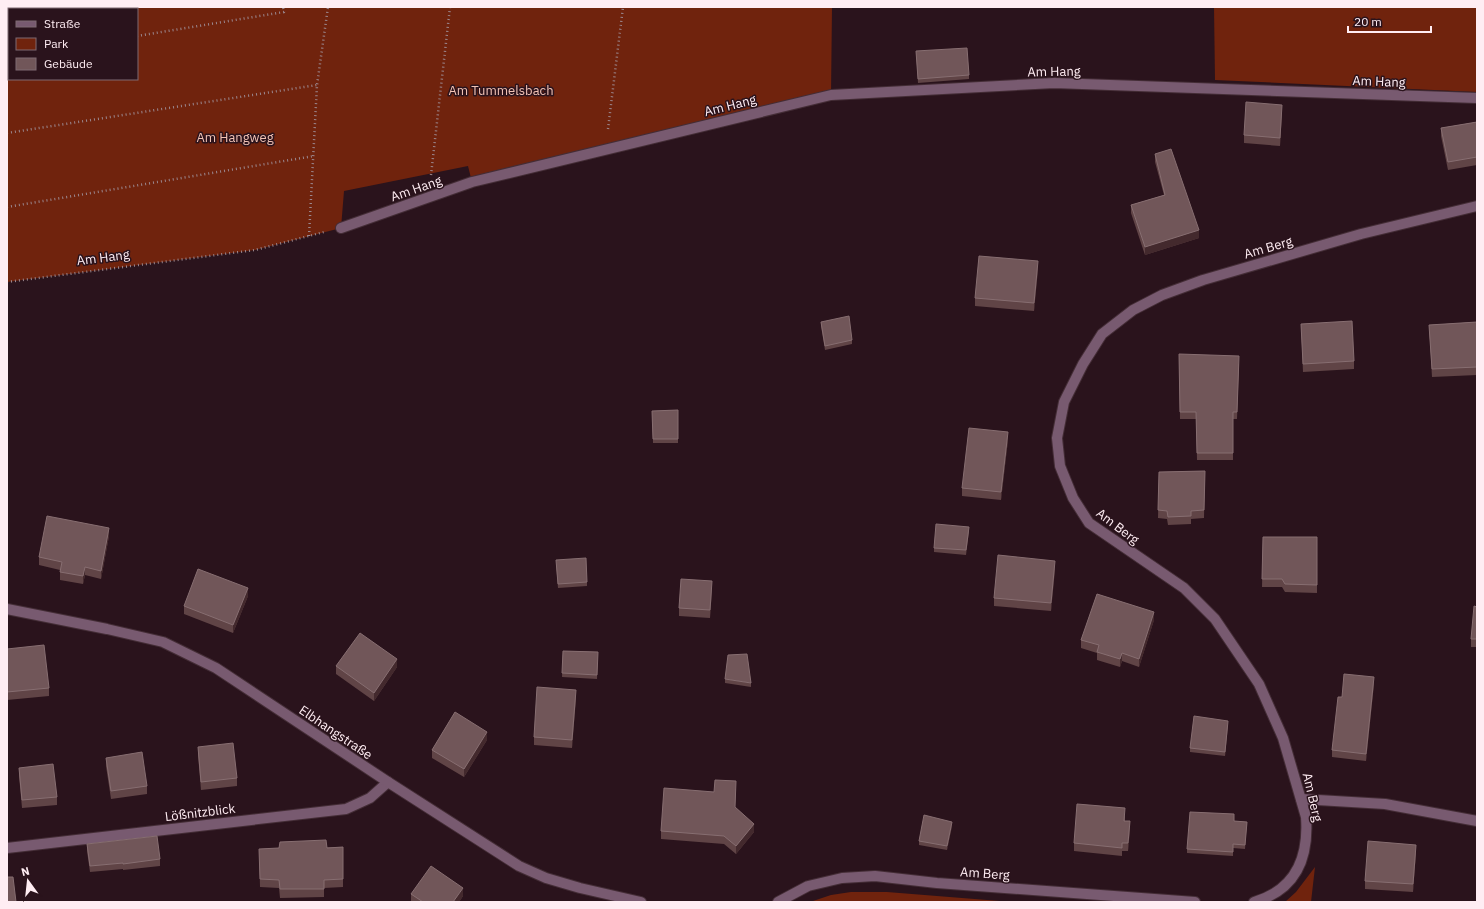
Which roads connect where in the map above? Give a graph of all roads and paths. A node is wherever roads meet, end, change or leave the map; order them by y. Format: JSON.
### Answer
{"nodes":[{"id":1,"x":283,"y":7,"type":"edge"},
{"id":2,"x":328,"y":7,"type":"edge"},
{"id":3,"x":450,"y":7,"type":"edge"},
{"id":4,"x":623,"y":7,"type":"edge"},
{"id":5,"x":138,"y":36,"type":"edge"},
{"id":6,"x":317,"y":85,"type":"junction"},
{"id":7,"x":1477,"y":98,"type":"edge"},
{"id":8,"x":7,"y":133,"type":"edge"},
{"id":9,"x":606,"y":149,"type":"junction"},
{"id":10,"x":314,"y":156,"type":"junction"},
{"id":11,"x":434,"y":195,"type":"junction"},
{"id":12,"x":1477,"y":206,"type":"edge"},
{"id":13,"x":7,"y":207,"type":"edge"},
{"id":14,"x":341,"y":228,"type":"joint"},
{"id":15,"x":309,"y":236,"type":"junction"},
{"id":16,"x":7,"y":282,"type":"edge"},
{"id":17,"x":7,"y":609,"type":"edge"},
{"id":18,"x":388,"y":782,"type":"junction"},
{"id":19,"x":1302,"y":799,"type":"junction"},
{"id":20,"x":1477,"y":821,"type":"edge"},
{"id":21,"x":7,"y":848,"type":"edge"},
{"id":22,"x":641,"y":902,"type":"edge"},
{"id":23,"x":778,"y":902,"type":"edge"},
{"id":24,"x":1195,"y":902,"type":"edge"},
{"id":25,"x":1254,"y":902,"type":"edge"}],
"edges":[{"from":1,"to":5,"type":"path"},
{"from":2,"to":6,"type":"path"},
{"from":3,"to":11,"type":"path"},
{"from":4,"to":9,"type":"path"},
{"from":6,"to":8,"type":"path"},
{"from":6,"to":10,"type":"path"},
{"from":7,"to":9,"type":"street","name":"Am Hang"},
{"from":9,"to":11,"type":"street","name":"Am Hang"},
{"from":10,"to":13,"type":"path"},
{"from":10,"to":15,"type":"path"},
{"from":11,"to":14,"type":"street","name":"Am Hang"},
{"from":12,"to":19,"type":"street","name":"Am Berg"},
{"from":14,"to":15,"type":"path","name":"Am Hang"},
{"from":15,"to":16,"type":"path","name":"Am Hang"},
{"from":17,"to":18,"type":"street","name":"Elbhangstraße"},
{"from":18,"to":21,"type":"street","name":"Lößnitzblick"},
{"from":18,"to":22,"type":"street","name":"Elbhangstraße"},
{"from":19,"to":20,"type":"street"},
{"from":19,"to":25,"type":"street","name":"Am Berg"},
{"from":23,"to":24,"type":"street","name":"Am Berg"}]}
